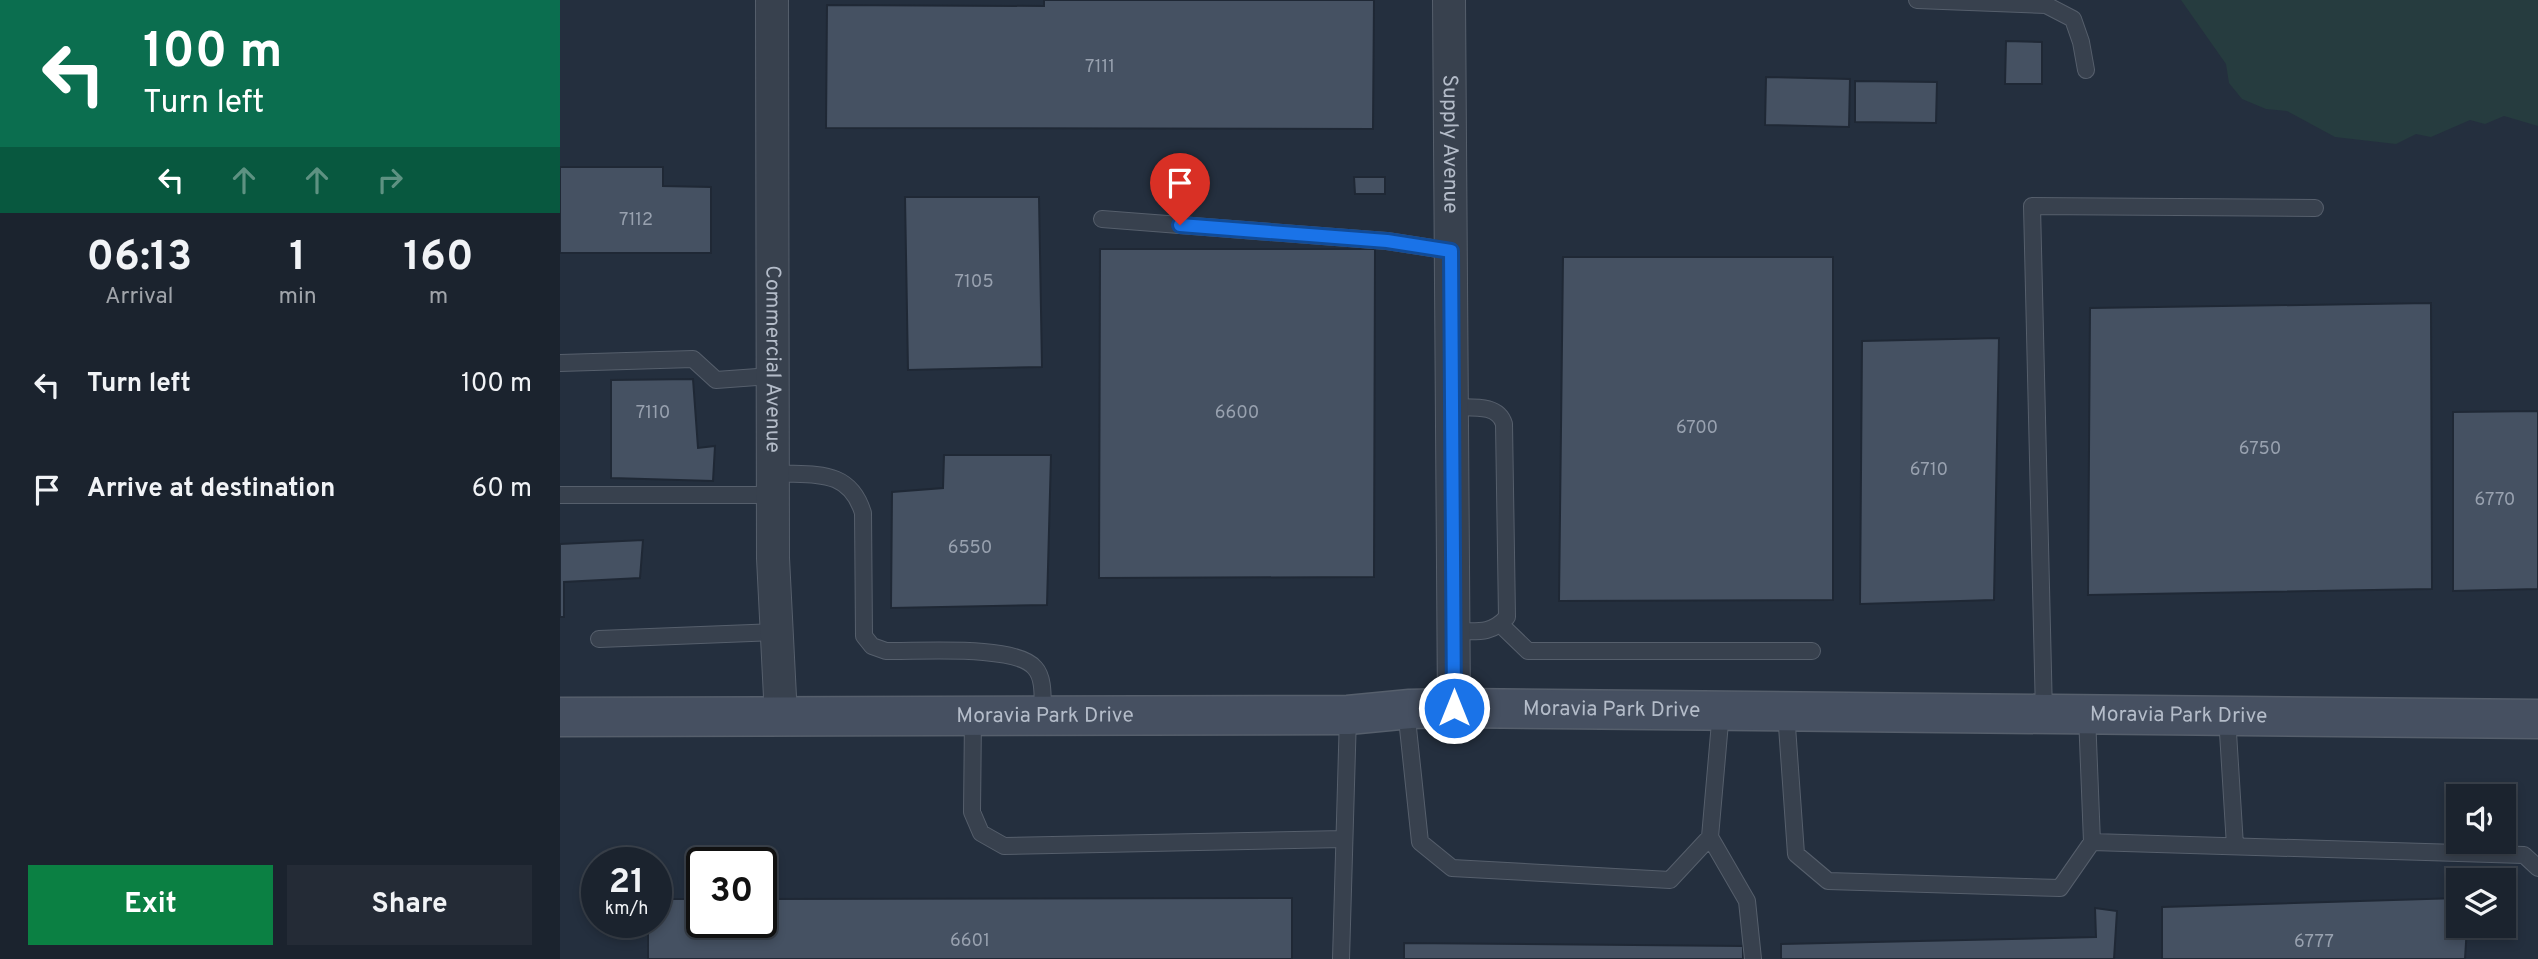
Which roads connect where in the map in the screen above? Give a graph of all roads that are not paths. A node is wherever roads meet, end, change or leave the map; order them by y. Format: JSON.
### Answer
{"nodes":[{"id":1,"x":772,"y":0,"type":"edge"},
{"id":2,"x":1449,"y":0,"type":"edge"},
{"id":3,"x":1917,"y":0,"type":"edge"},
{"id":4,"x":2086,"y":70,"type":"dead end"},
{"id":5,"x":2315,"y":208,"type":"dead end"},
{"id":6,"x":1102,"y":219,"type":"dead end"},
{"id":7,"x":1451,"y":251,"type":"junction"},
{"id":8,"x":560,"y":363,"type":"edge"},
{"id":9,"x":772,"y":376,"type":"junction"},
{"id":10,"x":1452,"y":407,"type":"junction"},
{"id":11,"x":773,"y":484,"type":"junction"},
{"id":12,"x":560,"y":495,"type":"edge"},
{"id":13,"x":1500,"y":624,"type":"junction"},
{"id":14,"x":1453,"y":631,"type":"junction"},
{"id":15,"x":776,"y":632,"type":"junction"},
{"id":16,"x":598,"y":639,"type":"dead end"},
{"id":17,"x":1812,"y":650,"type":"dead end"},
{"id":18,"x":1454,"y":708,"type":"junction"},
{"id":19,"x":1406,"y":709,"type":"junction"},
{"id":20,"x":1721,"y":711,"type":"junction"},
{"id":21,"x":1786,"y":712,"type":"junction"},
{"id":22,"x":2044,"y":714,"type":"junction"},
{"id":23,"x":1348,"y":715,"type":"junction"},
{"id":24,"x":2087,"y":715,"type":"junction"},
{"id":25,"x":2227,"y":716,"type":"junction"},
{"id":26,"x":560,"y":717,"type":"edge"},
{"id":27,"x":781,"y":717,"type":"junction"},
{"id":28,"x":973,"y":718,"type":"junction"},
{"id":29,"x":1043,"y":718,"type":"junction"},
{"id":30,"x":2538,"y":719,"type":"edge"},
{"id":31,"x":1710,"y":837,"type":"junction"},
{"id":32,"x":1343,"y":839,"type":"junction"},
{"id":33,"x":2092,"y":842,"type":"junction"},
{"id":34,"x":2235,"y":846,"type":"junction"},
{"id":35,"x":2538,"y":868,"type":"edge"},
{"id":36,"x":1341,"y":959,"type":"edge"},
{"id":37,"x":1753,"y":959,"type":"edge"}],
"edges":[{"from":1,"to":9,"type":"street","name":"Commercial Avenue"},
{"from":2,"to":7,"type":"street","name":"Supply Avenue"},
{"from":3,"to":4,"type":"lane"},
{"from":5,"to":22,"type":"lane"},
{"from":6,"to":7,"type":"lane"},
{"from":7,"to":10,"type":"street","name":"Supply Avenue"},
{"from":8,"to":9,"type":"lane"},
{"from":9,"to":11,"type":"street","name":"Commercial Avenue"},
{"from":10,"to":13,"type":"lane"},
{"from":10,"to":14,"type":"street","name":"Supply Avenue"},
{"from":11,"to":12,"type":"lane"},
{"from":11,"to":15,"type":"street","name":"Commercial Avenue"},
{"from":11,"to":29,"type":"lane"},
{"from":13,"to":14,"type":"lane"},
{"from":13,"to":17,"type":"lane"},
{"from":14,"to":18,"type":"street","name":"Supply Avenue"},
{"from":15,"to":16,"type":"lane"},
{"from":15,"to":27,"type":"street","name":"Commercial Avenue"},
{"from":18,"to":19,"type":"main road","name":"Moravia Park Drive"},
{"from":18,"to":20,"type":"main road","name":"Moravia Park Drive"},
{"from":19,"to":23,"type":"main road","name":"Moravia Park Drive"},
{"from":19,"to":31,"type":"lane"},
{"from":20,"to":21,"type":"main road","name":"Moravia Park Drive"},
{"from":20,"to":31,"type":"lane"},
{"from":21,"to":22,"type":"main road","name":"Moravia Park Drive"},
{"from":21,"to":33,"type":"lane"},
{"from":22,"to":24,"type":"main road","name":"Moravia Park Drive"},
{"from":23,"to":29,"type":"main road","name":"Moravia Park Drive"},
{"from":23,"to":32,"type":"lane"},
{"from":24,"to":25,"type":"main road","name":"Moravia Park Drive"},
{"from":24,"to":33,"type":"lane"},
{"from":25,"to":30,"type":"main road","name":"Moravia Park Drive"},
{"from":25,"to":34,"type":"lane"},
{"from":26,"to":27,"type":"main road","name":"Moravia Park Drive"},
{"from":27,"to":28,"type":"main road","name":"Moravia Park Drive"},
{"from":28,"to":29,"type":"main road","name":"Moravia Park Drive"},
{"from":28,"to":32,"type":"lane"},
{"from":31,"to":37,"type":"lane"},
{"from":32,"to":36,"type":"lane"},
{"from":33,"to":34,"type":"lane"},
{"from":34,"to":35,"type":"lane"}]}
